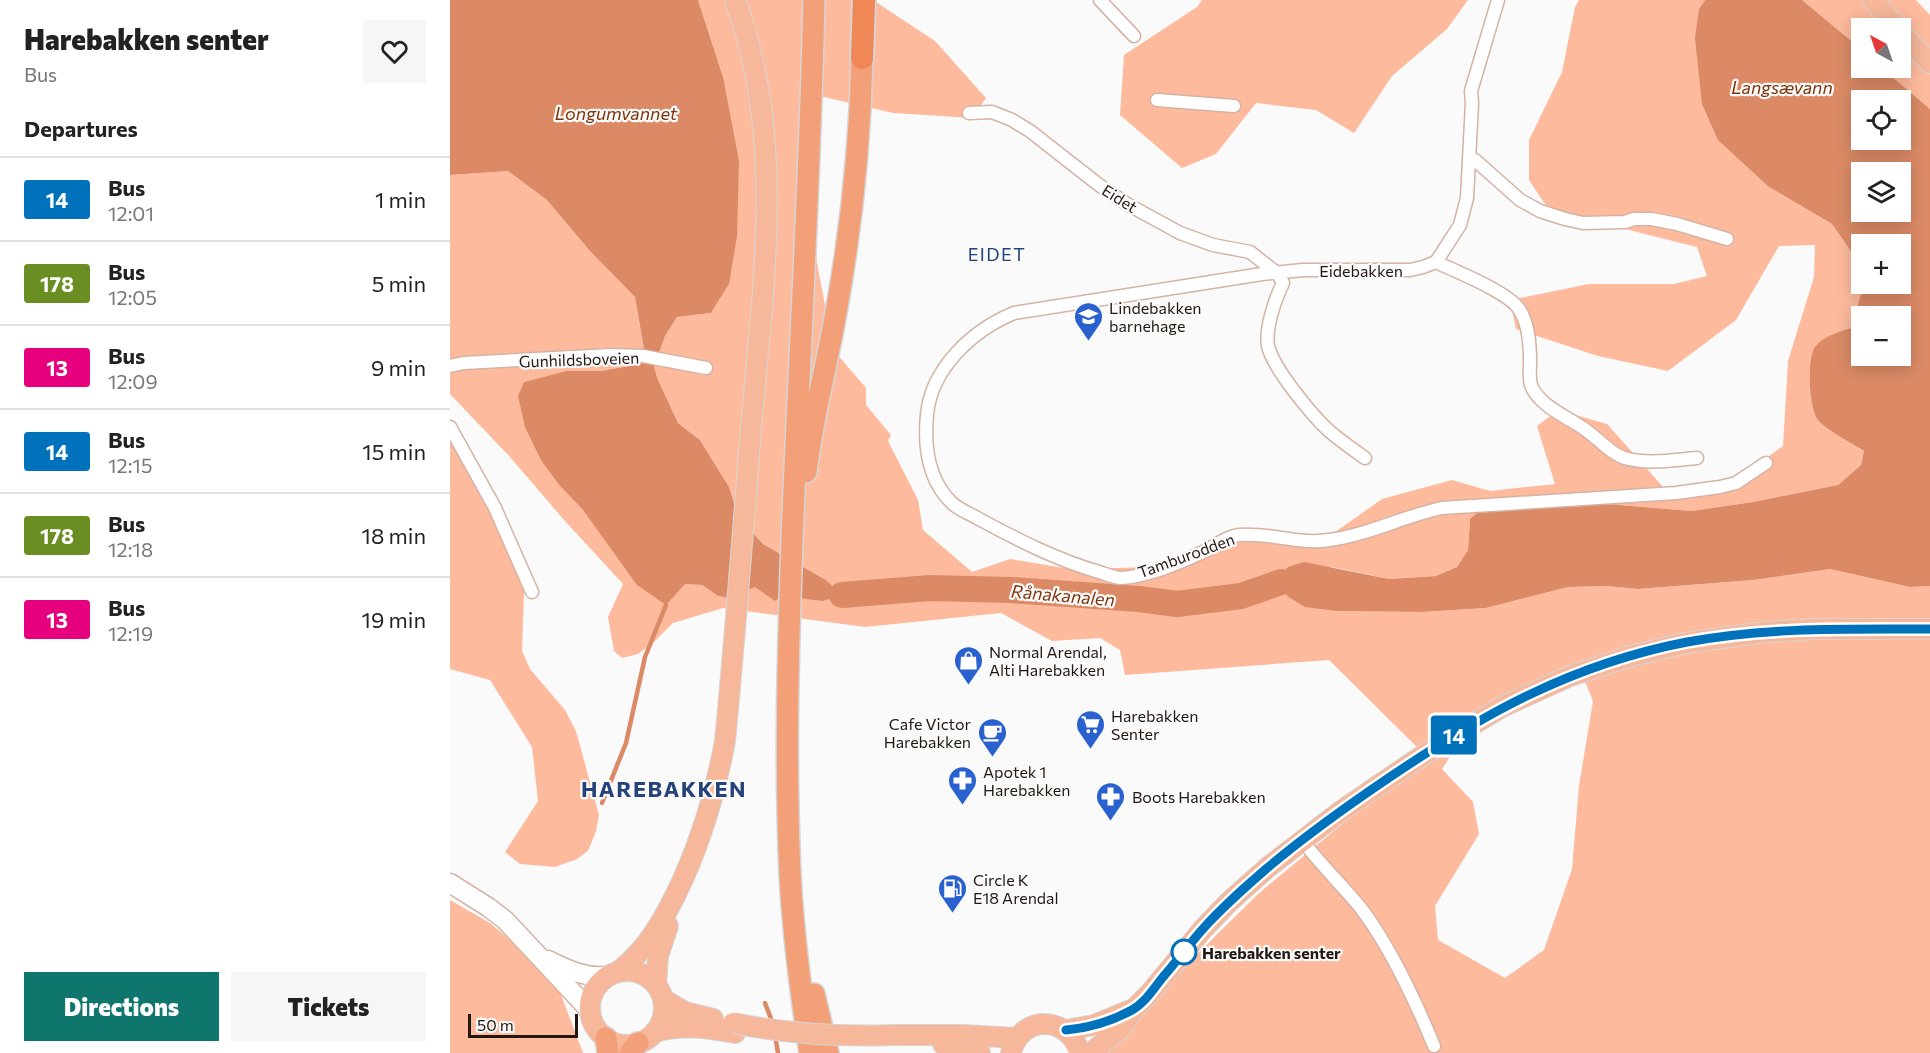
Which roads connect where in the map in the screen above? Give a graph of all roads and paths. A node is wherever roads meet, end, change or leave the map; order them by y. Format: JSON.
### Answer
{"nodes":[{"id":1,"x":735,"y":0,"type":"edge"},
{"id":2,"x":742,"y":0,"type":"edge"},
{"id":3,"x":814,"y":0,"type":"edge"},
{"id":4,"x":864,"y":0,"type":"edge"},
{"id":5,"x":1100,"y":0,"type":"edge"},
{"id":6,"x":1498,"y":0,"type":"edge"},
{"id":7,"x":1873,"y":0,"type":"edge"},
{"id":8,"x":1889,"y":18,"type":"edge"},
{"id":9,"x":1134,"y":36,"type":"dead end"},
{"id":10,"x":1911,"y":43,"type":"edge"},
{"id":11,"x":862,"y":58,"type":"joint"},
{"id":12,"x":1930,"y":63,"type":"edge"},
{"id":13,"x":1157,"y":100,"type":"dead end"},
{"id":14,"x":1233,"y":106,"type":"dead end"},
{"id":15,"x":969,"y":113,"type":"dead end"},
{"id":16,"x":1469,"y":160,"type":"junction"},
{"id":17,"x":1727,"y":239,"type":"dead end"},
{"id":18,"x":1436,"y":262,"type":"junction"},
{"id":19,"x":1281,"y":279,"type":"junction"},
{"id":20,"x":1014,"y":313,"type":"joint"},
{"id":21,"x":450,"y":366,"type":"edge"},
{"id":22,"x":706,"y":368,"type":"dead end"},
{"id":23,"x":450,"y":427,"type":"edge"},
{"id":24,"x":753,"y":447,"type":"junction"},
{"id":25,"x":1365,"y":458,"type":"dead end"},
{"id":26,"x":1697,"y":458,"type":"dead end"},
{"id":27,"x":1766,"y":463,"type":"dead end"},
{"id":28,"x":798,"y":532,"type":"junction"},
{"id":29,"x":532,"y":592,"type":"dead end"},
{"id":30,"x":1930,"y":629,"type":"edge"},
{"id":31,"x":794,"y":646,"type":"junction"},
{"id":32,"x":734,"y":683,"type":"junction"},
{"id":33,"x":1302,"y":840,"type":"junction"},
{"id":34,"x":450,"y":883,"type":"edge"},
{"id":35,"x":541,"y":957,"type":"junction"},
{"id":36,"x":613,"y":974,"type":"junction"},
{"id":37,"x":660,"y":992,"type":"junction"},
{"id":38,"x":814,"y":994,"type":"junction"},
{"id":39,"x":1134,"y":1009,"type":"junction"},
{"id":40,"x":591,"y":1012,"type":"junction"},
{"id":41,"x":804,"y":1013,"type":"junction"},
{"id":42,"x":734,"y":1028,"type":"junction"},
{"id":43,"x":1066,"y":1030,"type":"junction"},
{"id":44,"x":895,"y":1039,"type":"junction"},
{"id":45,"x":641,"y":1042,"type":"edge"},
{"id":46,"x":607,"y":1045,"type":"edge"},
{"id":47,"x":1014,"y":1045,"type":"edge"},
{"id":48,"x":1434,"y":1046,"type":"dead end"},
{"id":49,"x":806,"y":1053,"type":"edge"},
{"id":50,"x":810,"y":1053,"type":"edge"},
{"id":51,"x":821,"y":1053,"type":"edge"},
{"id":52,"x":828,"y":1053,"type":"edge"},
{"id":53,"x":980,"y":1053,"type":"edge"},
{"id":54,"x":1080,"y":1053,"type":"edge"},
{"id":55,"x":1091,"y":1053,"type":"edge"}],
"edges":[{"from":1,"to":24,"type":"main road"},
{"from":2,"to":24,"type":"main road"},
{"from":3,"to":28,"type":"highway"},
{"from":4,"to":11,"type":"highway"},
{"from":5,"to":9,"type":"street"},
{"from":6,"to":16,"type":"street"},
{"from":7,"to":8,"type":"main road"},
{"from":10,"to":12,"type":"main road"},
{"from":11,"to":28,"type":"highway"},
{"from":13,"to":14,"type":"street"},
{"from":15,"to":19,"type":"street","name":"Eidet"},
{"from":16,"to":17,"type":"street"},
{"from":16,"to":18,"type":"street"},
{"from":18,"to":19,"type":"street","name":"Eidebakken"},
{"from":18,"to":26,"type":"street"},
{"from":19,"to":20,"type":"street","name":"Eidebakken"},
{"from":19,"to":25,"type":"street"},
{"from":20,"to":27,"type":"street","name":"Tamburodden"},
{"from":21,"to":22,"type":"street","name":"Gunhildsboveien"},
{"from":23,"to":29,"type":"street"},
{"from":24,"to":32,"type":"main road"},
{"from":28,"to":31,"type":"highway"},
{"from":30,"to":33,"type":"main road"},
{"from":31,"to":38,"type":"highway"},
{"from":31,"to":41,"type":"highway"},
{"from":32,"to":36,"type":"main road"},
{"from":32,"to":37,"type":"main road"},
{"from":33,"to":39,"type":"main road"},
{"from":33,"to":48,"type":"street"},
{"from":34,"to":35,"type":"main road"},
{"from":35,"to":36,"type":"main road"},
{"from":35,"to":40,"type":"main road"},
{"from":36,"to":37,"type":"main road"},
{"from":36,"to":40,"type":"main road"},
{"from":37,"to":42,"type":"main road"},
{"from":37,"to":45,"type":"main road"},
{"from":38,"to":51,"type":"highway"},
{"from":38,"to":52,"type":"highway"},
{"from":39,"to":43,"type":"main road"},
{"from":39,"to":55,"type":"main road"},
{"from":40,"to":46,"type":"main road"},
{"from":41,"to":49,"type":"highway"},
{"from":41,"to":50,"type":"highway"},
{"from":42,"to":44,"type":"main road","bridge":true},
{"from":42,"to":45,"type":"main road"},
{"from":43,"to":47,"type":"main road"},
{"from":43,"to":54,"type":"main road"},
{"from":44,"to":47,"type":"main road"},
{"from":44,"to":53,"type":"main road"},
{"from":45,"to":46,"type":"main road"}]}
